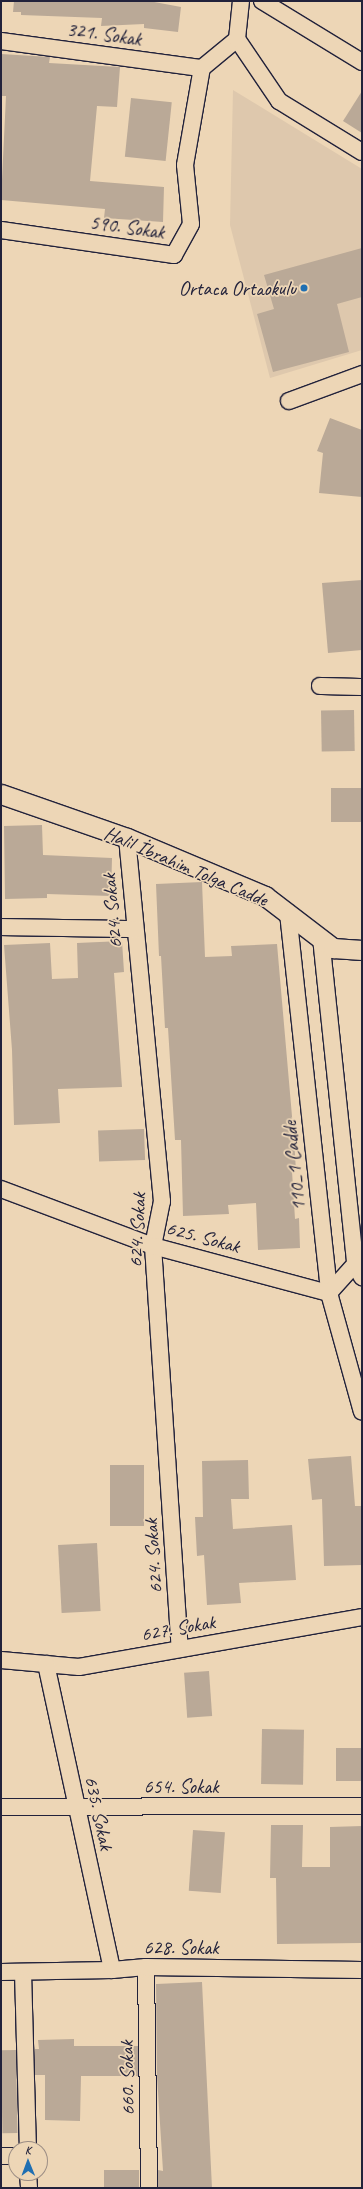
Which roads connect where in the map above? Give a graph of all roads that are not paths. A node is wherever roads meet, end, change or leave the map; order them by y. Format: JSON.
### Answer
{"nodes":[{"id":1,"x":242,"y":1,"type":"edge"},
{"id":2,"x":262,"y":1,"type":"edge"},
{"id":3,"x":237,"y":40,"type":"junction"},
{"id":4,"x":1,"y":41,"type":"edge"},
{"id":5,"x":362,"y":62,"type":"edge"},
{"id":6,"x":202,"y":68,"type":"junction"},
{"id":7,"x":362,"y":152,"type":"edge"},
{"id":8,"x":1,"y":230,"type":"edge"},
{"id":9,"x":362,"y":374,"type":"edge"},
{"id":10,"x":288,"y":401,"type":"dead end"},
{"id":11,"x":320,"y":686,"type":"dead end"},
{"id":12,"x":362,"y":687,"type":"edge"},
{"id":13,"x":1,"y":794,"type":"edge"},
{"id":14,"x":127,"y":838,"type":"junction"},
{"id":15,"x":288,"y":913,"type":"junction"},
{"id":16,"x":1,"y":927,"type":"edge"},
{"id":17,"x":135,"y":929,"type":"junction"},
{"id":18,"x":321,"y":938,"type":"junction"},
{"id":19,"x":362,"y":950,"type":"edge"},
{"id":20,"x":1,"y":1189,"type":"edge"},
{"id":21,"x":153,"y":1246,"type":"junction"},
{"id":22,"x":360,"y":1268,"type":"edge"},
{"id":23,"x":329,"y":1293,"type":"junction"},
{"id":24,"x":362,"y":1412,"type":"edge"},
{"id":25,"x":362,"y":1617,"type":"edge"},
{"id":26,"x":180,"y":1649,"type":"junction"},
{"id":27,"x":1,"y":1660,"type":"edge"},
{"id":28,"x":46,"y":1664,"type":"junction"},
{"id":29,"x":362,"y":1806,"type":"edge"},
{"id":30,"x":1,"y":1808,"type":"edge"},
{"id":31,"x":77,"y":1808,"type":"junction"},
{"id":32,"x":146,"y":1967,"type":"junction"},
{"id":33,"x":112,"y":1970,"type":"junction"},
{"id":34,"x":362,"y":1970,"type":"edge"},
{"id":35,"x":1,"y":1972,"type":"edge"},
{"id":36,"x":23,"y":1972,"type":"junction"},
{"id":37,"x":28,"y":2141,"type":"edge"},
{"id":38,"x":150,"y":2188,"type":"edge"}],
"edges":[{"from":1,"to":3,"type":"street"},
{"from":2,"to":5,"type":"street"},
{"from":3,"to":6,"type":"street"},
{"from":3,"to":7,"type":"street"},
{"from":4,"to":6,"type":"street","name":"321. Sokak"},
{"from":6,"to":8,"type":"street","name":"590. Sokak"},
{"from":9,"to":10,"type":"street"},
{"from":11,"to":12,"type":"street"},
{"from":13,"to":14,"type":"street","name":"Halil İbrahim Tolga Cadde"},
{"from":14,"to":15,"type":"street","name":"Halil İbrahim Tolga Cadde"},
{"from":14,"to":17,"type":"street","name":"624. Sokak"},
{"from":15,"to":18,"type":"street","name":"Halil İbrahim Tolga Cadde"},
{"from":15,"to":23,"type":"street","name":"110_1 Cadde"},
{"from":16,"to":17,"type":"street"},
{"from":17,"to":21,"type":"street","name":"624. Sokak"},
{"from":18,"to":19,"type":"street","name":"Halil İbrahim Tolga Cadde"},
{"from":18,"to":22,"type":"street"},
{"from":20,"to":21,"type":"street","name":"625. Sokak"},
{"from":21,"to":23,"type":"street","name":"625. Sokak"},
{"from":21,"to":26,"type":"street","name":"624. Sokak"},
{"from":22,"to":23,"type":"street"},
{"from":23,"to":24,"type":"street","name":"110_1 Cadde"},
{"from":25,"to":26,"type":"street","name":"627. Sokak"},
{"from":26,"to":28,"type":"street","name":"627. Sokak"},
{"from":27,"to":28,"type":"street","name":"627. Sokak"},
{"from":28,"to":31,"type":"street","name":"635. Sokak"},
{"from":29,"to":31,"type":"street","name":"654. Sokak"},
{"from":30,"to":31,"type":"street","name":"654. Sokak"},
{"from":31,"to":33,"type":"street","name":"635. Sokak"},
{"from":32,"to":33,"type":"street","name":"628. Sokak"},
{"from":32,"to":34,"type":"street","name":"628. Sokak"},
{"from":32,"to":38,"type":"street","name":"660. Sokak"},
{"from":33,"to":36,"type":"street","name":"628. Sokak"},
{"from":35,"to":36,"type":"street","name":"628. Sokak"},
{"from":36,"to":37,"type":"street"}]}
